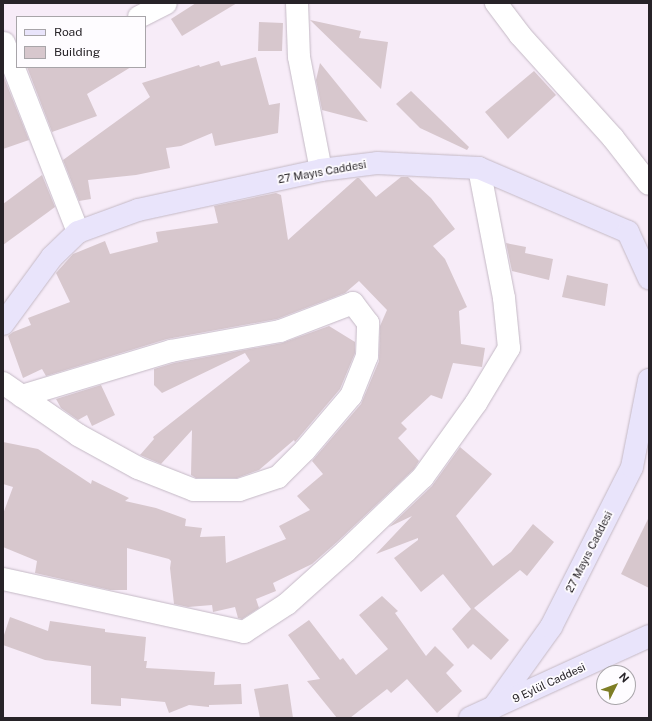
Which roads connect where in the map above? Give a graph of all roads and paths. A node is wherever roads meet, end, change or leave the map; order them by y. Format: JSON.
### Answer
{"nodes":[{"id":1,"x":166,"y":3,"type":"edge"},
{"id":2,"x":297,"y":3,"type":"edge"},
{"id":3,"x":496,"y":3,"type":"edge"},
{"id":4,"x":141,"y":16,"type":"edge"},
{"id":5,"x":8,"y":42,"type":"edge"},
{"id":6,"x":16,"y":64,"type":"edge"},
{"id":7,"x":18,"y":68,"type":"edge"},
{"id":8,"x":479,"y":168,"type":"junction"},
{"id":9,"x":321,"y":170,"type":"junction"},
{"id":10,"x":649,"y":184,"type":"edge"},
{"id":11,"x":78,"y":232,"type":"junction"},
{"id":12,"x":648,"y":270,"type":"edge"},
{"id":13,"x":3,"y":324,"type":"edge"},
{"id":14,"x":649,"y":380,"type":"edge"},
{"id":15,"x":3,"y":383,"type":"edge"},
{"id":16,"x":22,"y":396,"type":"junction"},
{"id":17,"x":3,"y":580,"type":"edge"},
{"id":18,"x":649,"y":636,"type":"edge"},
{"id":19,"x":493,"y":708,"type":"junction"},
{"id":20,"x":470,"y":718,"type":"edge"}],
"edges":[{"from":1,"to":4,"type":"street"},
{"from":2,"to":9,"type":"street"},
{"from":3,"to":10,"type":"street"},
{"from":5,"to":6,"type":"street"},
{"from":7,"to":11,"type":"street"},
{"from":8,"to":9,"type":"street","name":"27 Mayıs Caddesi"},
{"from":8,"to":12,"type":"street","name":"27 Mayıs Caddesi"},
{"from":8,"to":17,"type":"street"},
{"from":9,"to":11,"type":"street","name":"27 Mayıs Caddesi"},
{"from":11,"to":13,"type":"street","name":"27 Mayıs Caddesi"},
{"from":14,"to":19,"type":"street","name":"27 Mayıs Caddesi"},
{"from":15,"to":16,"type":"street"},
{"from":16,"to":16,"type":"street"},
{"from":18,"to":19,"type":"street","name":"9 Eylül Caddesi"},
{"from":19,"to":20,"type":"street","name":"9 Eylül Caddesi"}]}
